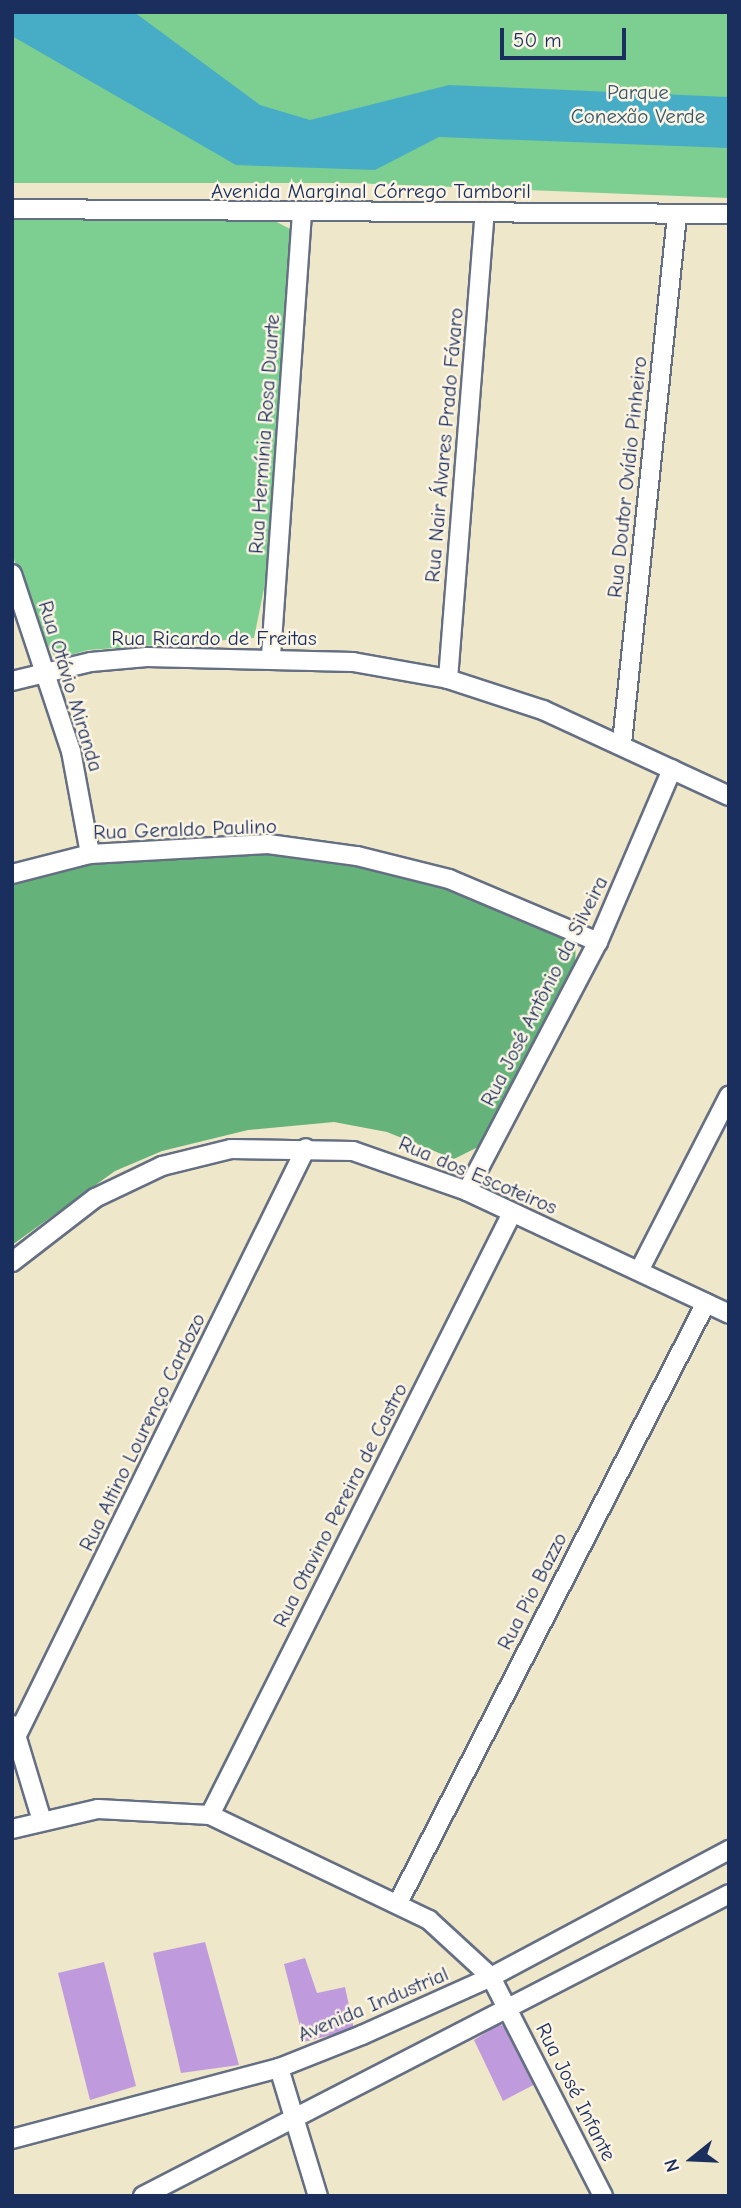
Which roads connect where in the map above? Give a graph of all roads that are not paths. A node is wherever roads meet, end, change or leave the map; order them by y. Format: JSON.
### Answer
{"nodes":[{"id":1,"x":12,"y":209,"type":"edge"},
{"id":2,"x":302,"y":214,"type":"junction"},
{"id":3,"x":485,"y":214,"type":"junction"},
{"id":4,"x":729,"y":214,"type":"edge"},
{"id":5,"x":677,"y":215,"type":"junction"},
{"id":6,"x":12,"y":574,"type":"edge"},
{"id":7,"x":271,"y":656,"type":"junction"},
{"id":8,"x":47,"y":670,"type":"junction"},
{"id":9,"x":448,"y":679,"type":"junction"},
{"id":10,"x":12,"y":681,"type":"edge"},
{"id":11,"x":622,"y":743,"type":"junction"},
{"id":12,"x":672,"y":769,"type":"junction"},
{"id":13,"x":729,"y":796,"type":"edge"},
{"id":14,"x":90,"y":854,"type":"junction"},
{"id":15,"x":12,"y":874,"type":"edge"},
{"id":16,"x":598,"y":942,"type":"junction"},
{"id":17,"x":729,"y":1096,"type":"edge"},
{"id":18,"x":306,"y":1148,"type":"junction"},
{"id":19,"x":467,"y":1191,"type":"junction"},
{"id":20,"x":511,"y":1215,"type":"junction"},
{"id":21,"x":12,"y":1262,"type":"edge"},
{"id":22,"x":640,"y":1269,"type":"junction"},
{"id":23,"x":706,"y":1303,"type":"junction"},
{"id":24,"x":729,"y":1314,"type":"edge"},
{"id":25,"x":14,"y":1729,"type":"edge"},
{"id":26,"x":210,"y":1815,"type":"junction"},
{"id":27,"x":41,"y":1818,"type":"junction"},
{"id":28,"x":12,"y":1829,"type":"edge"},
{"id":29,"x":729,"y":1850,"type":"edge"},
{"id":30,"x":729,"y":1894,"type":"edge"},
{"id":31,"x":399,"y":1901,"type":"junction"},
{"id":32,"x":491,"y":1977,"type":"junction"},
{"id":33,"x":509,"y":2009,"type":"junction"},
{"id":34,"x":279,"y":2068,"type":"junction"},
{"id":35,"x":296,"y":2114,"type":"junction"},
{"id":36,"x":12,"y":2139,"type":"edge"},
{"id":37,"x":143,"y":2196,"type":"edge"},
{"id":38,"x":318,"y":2196,"type":"edge"},
{"id":39,"x":603,"y":2196,"type":"edge"}],
"edges":[{"from":1,"to":2,"type":"street","name":"Avenida Marginal Córrego Tamboril"},
{"from":2,"to":3,"type":"street","name":"Avenida Marginal Córrego Tamboril"},
{"from":2,"to":7,"type":"street","name":"Rua Hermínia Rosa Duarte"},
{"from":3,"to":5,"type":"street","name":"Avenida Marginal Córrego Tamboril"},
{"from":3,"to":9,"type":"street","name":"Rua Nair Álvares Prado Fávaro"},
{"from":4,"to":5,"type":"street","name":"Avenida Marginal Córrego Tamboril"},
{"from":5,"to":11,"type":"street","name":"Rua Doutor Ovídio Pinheiro"},
{"from":6,"to":8,"type":"street","name":"Rua Otávio Miranda"},
{"from":7,"to":8,"type":"street","name":"Rua Ricardo de Freitas"},
{"from":7,"to":9,"type":"street","name":"Rua Ricardo de Freitas"},
{"from":8,"to":10,"type":"street","name":"Rua Ricardo de Freitas"},
{"from":8,"to":14,"type":"street","name":"Rua Otávio Miranda"},
{"from":9,"to":11,"type":"street","name":"Rua Ricardo de Freitas"},
{"from":11,"to":12,"type":"street","name":"Rua Ricardo de Freitas"},
{"from":12,"to":13,"type":"street","name":"Rua Ricardo de Freitas"},
{"from":12,"to":16,"type":"street","name":"Rua José Antônio da Silveira"},
{"from":14,"to":15,"type":"street","name":"Rua Geraldo Paulino"},
{"from":14,"to":16,"type":"street","name":"Rua Geraldo Paulino"},
{"from":16,"to":19,"type":"street","name":"Rua José Antônio da Silveira"},
{"from":17,"to":22,"type":"street"},
{"from":18,"to":19,"type":"street","name":"Rua dos Escoteiros"},
{"from":18,"to":21,"type":"street","name":"Rua dos Escoteiros"},
{"from":18,"to":25,"type":"street","name":"Rua Altino Lourenço Cardozo"},
{"from":19,"to":20,"type":"street","name":"Rua dos Escoteiros"},
{"from":20,"to":22,"type":"street","name":"Rua dos Escoteiros"},
{"from":20,"to":26,"type":"street","name":"Rua Otavino Pereira de Castro"},
{"from":22,"to":23,"type":"street","name":"Rua dos Escoteiros"},
{"from":23,"to":24,"type":"street","name":"Rua dos Escoteiros"},
{"from":23,"to":31,"type":"street","name":"Rua Pio Bazzo"},
{"from":25,"to":27,"type":"street"},
{"from":26,"to":27,"type":"street"},
{"from":26,"to":31,"type":"street","name":"Rua José Infante"},
{"from":27,"to":28,"type":"street"},
{"from":29,"to":32,"type":"street","name":"Avenida Industrial"},
{"from":30,"to":33,"type":"street"},
{"from":31,"to":32,"type":"street","name":"Rua José Infante"},
{"from":32,"to":33,"type":"street","name":"Rua José Infante"},
{"from":32,"to":34,"type":"street","name":"Avenida Industrial"},
{"from":33,"to":35,"type":"street"},
{"from":33,"to":39,"type":"street","name":"Rua José Infante"},
{"from":34,"to":35,"type":"street"},
{"from":34,"to":36,"type":"street","name":"Avenida Industrial"},
{"from":35,"to":37,"type":"street"},
{"from":35,"to":38,"type":"street"}]}
